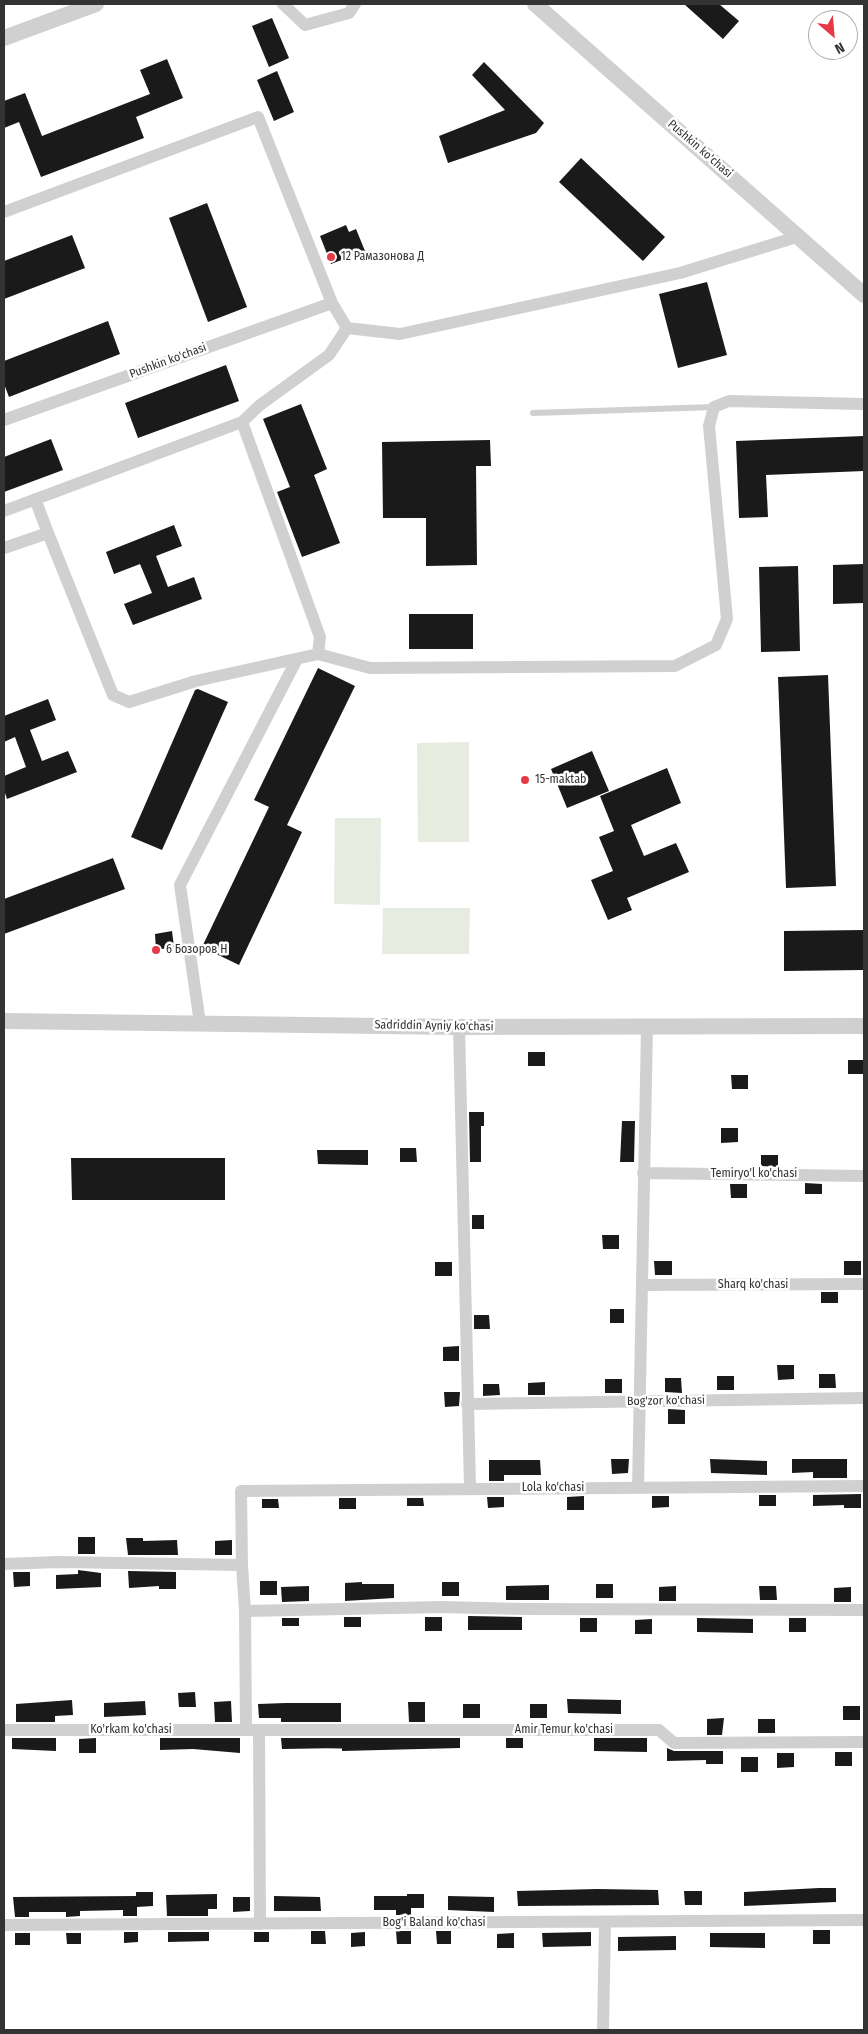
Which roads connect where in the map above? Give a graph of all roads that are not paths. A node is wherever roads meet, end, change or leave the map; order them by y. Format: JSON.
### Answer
{"nodes":[{"id":1,"x":96,"y":4,"type":"edge"},
{"id":2,"x":283,"y":4,"type":"edge"},
{"id":3,"x":355,"y":4,"type":"edge"},
{"id":4,"x":535,"y":4,"type":"edge"},
{"id":5,"x":4,"y":38,"type":"edge"},
{"id":6,"x":4,"y":212,"type":"edge"},
{"id":7,"x":800,"y":236,"type":"junction"},
{"id":8,"x":864,"y":295,"type":"edge"},
{"id":9,"x":332,"y":303,"type":"junction"},
{"id":10,"x":347,"y":328,"type":"junction"},
{"id":11,"x":864,"y":404,"type":"edge"},
{"id":12,"x":714,"y":407,"type":"junction"},
{"id":13,"x":533,"y":413,"type":"dead end"},
{"id":14,"x":4,"y":420,"type":"edge"},
{"id":15,"x":242,"y":422,"type":"junction"},
{"id":16,"x":35,"y":499,"type":"junction"},
{"id":17,"x":4,"y":511,"type":"edge"},
{"id":18,"x":48,"y":533,"type":"junction"},
{"id":19,"x":4,"y":548,"type":"edge"},
{"id":20,"x":318,"y":654,"type":"junction"},
{"id":21,"x":297,"y":659,"type":"junction"},
{"id":22,"x":4,"y":1021,"type":"edge"},
{"id":23,"x":200,"y":1023,"type":"junction"},
{"id":24,"x":864,"y":1026,"type":"edge"},
{"id":25,"x":459,"y":1027,"type":"junction"},
{"id":26,"x":647,"y":1028,"type":"junction"},
{"id":27,"x":643,"y":1174,"type":"junction"},
{"id":28,"x":864,"y":1176,"type":"edge"},
{"id":29,"x":864,"y":1284,"type":"edge"},
{"id":30,"x":642,"y":1285,"type":"junction"},
{"id":31,"x":864,"y":1398,"type":"edge"},
{"id":32,"x":638,"y":1401,"type":"junction"},
{"id":33,"x":467,"y":1404,"type":"junction"},
{"id":34,"x":864,"y":1486,"type":"edge"},
{"id":35,"x":470,"y":1488,"type":"junction"},
{"id":36,"x":638,"y":1488,"type":"junction"},
{"id":37,"x":4,"y":1564,"type":"edge"},
{"id":38,"x":242,"y":1565,"type":"junction"},
{"id":39,"x":864,"y":1610,"type":"edge"},
{"id":40,"x":245,"y":1611,"type":"junction"},
{"id":41,"x":4,"y":1730,"type":"edge"},
{"id":42,"x":252,"y":1730,"type":"junction"},
{"id":43,"x":864,"y":1742,"type":"edge"},
{"id":44,"x":864,"y":1920,"type":"edge"},
{"id":45,"x":605,"y":1923,"type":"junction"},
{"id":46,"x":260,"y":1924,"type":"junction"},
{"id":47,"x":4,"y":1925,"type":"edge"},
{"id":48,"x":603,"y":2030,"type":"edge"}],
"edges":[{"from":1,"to":5,"type":"street"},
{"from":2,"to":3,"type":"street"},
{"from":4,"to":7,"type":"street","name":"Pushkin ko'chasi"},
{"from":6,"to":9,"type":"street"},
{"from":7,"to":8,"type":"street","name":"Pushkin ko'chasi"},
{"from":7,"to":10,"type":"street"},
{"from":9,"to":10,"type":"street"},
{"from":9,"to":14,"type":"street","name":"Pushkin ko'chasi"},
{"from":10,"to":15,"type":"street"},
{"from":11,"to":12,"type":"street"},
{"from":12,"to":13,"type":"lane"},
{"from":12,"to":20,"type":"street"},
{"from":15,"to":16,"type":"street"},
{"from":15,"to":20,"type":"street"},
{"from":16,"to":17,"type":"street"},
{"from":16,"to":18,"type":"street"},
{"from":18,"to":19,"type":"street"},
{"from":18,"to":21,"type":"street"},
{"from":20,"to":21,"type":"street"},
{"from":21,"to":23,"type":"street"},
{"from":22,"to":23,"type":"street","name":"Sadriddin Ayniy ko'chasi"},
{"from":23,"to":25,"type":"street","name":"Sadriddin Ayniy ko'chasi"},
{"from":24,"to":26,"type":"street","name":"Sadriddin Ayniy ko'chasi"},
{"from":25,"to":26,"type":"street","name":"Sadriddin Ayniy ko'chasi"},
{"from":25,"to":33,"type":"street"},
{"from":26,"to":27,"type":"street"},
{"from":27,"to":28,"type":"street","name":"Temiryo'l ko'chasi"},
{"from":27,"to":30,"type":"street"},
{"from":29,"to":30,"type":"street","name":"Sharq ko'chasi"},
{"from":30,"to":32,"type":"street"},
{"from":31,"to":32,"type":"street","name":"Bog'zor ko'chasi"},
{"from":32,"to":33,"type":"street","name":"Bog'zor ko'chasi"},
{"from":32,"to":36,"type":"street"},
{"from":33,"to":35,"type":"street"},
{"from":34,"to":36,"type":"street","name":"Lola ko'chasi"},
{"from":35,"to":36,"type":"street","name":"Lola ko'chasi"},
{"from":35,"to":38,"type":"street","name":"Lola ko'chasi"},
{"from":37,"to":38,"type":"street"},
{"from":38,"to":40,"type":"street"},
{"from":39,"to":40,"type":"street"},
{"from":40,"to":42,"type":"street"},
{"from":41,"to":42,"type":"street","name":"Ko'rkam ko'chasi"},
{"from":42,"to":43,"type":"street","name":"Amir Temur ko'chasi"},
{"from":42,"to":46,"type":"street"},
{"from":44,"to":45,"type":"street","name":"Bog'i Baland ko'chasi"},
{"from":45,"to":46,"type":"street","name":"Bog'i Baland ko'chasi"},
{"from":45,"to":48,"type":"street"},
{"from":46,"to":47,"type":"street","name":"Bog'i Baland ko'chasi"}]}
